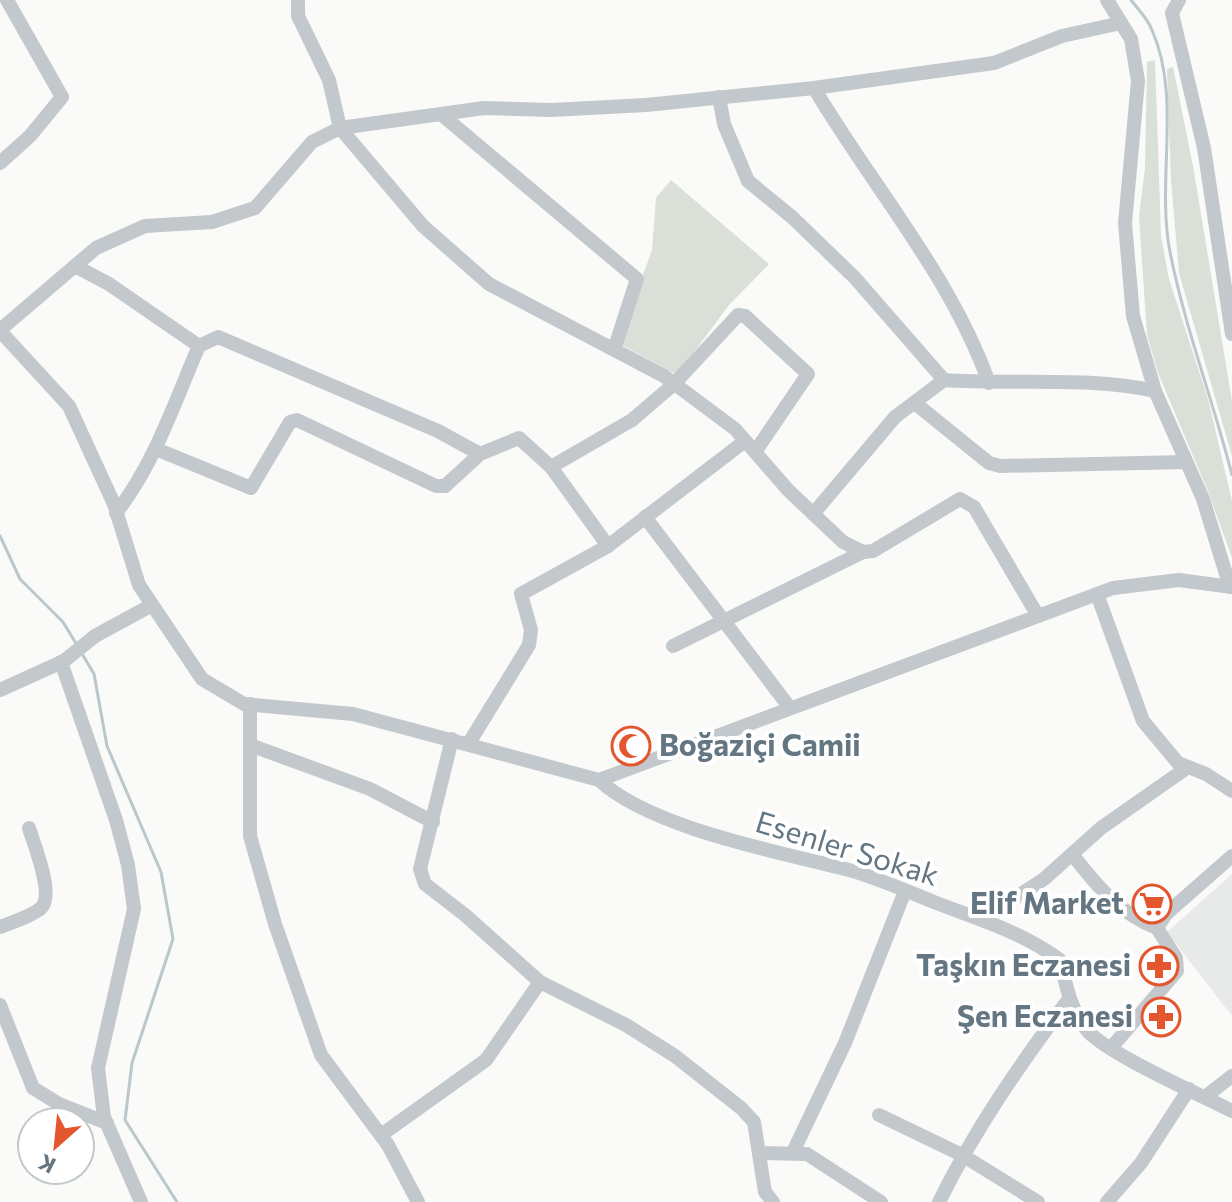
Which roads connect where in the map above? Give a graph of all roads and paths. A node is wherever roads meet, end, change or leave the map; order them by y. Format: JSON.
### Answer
{"nodes":[{"id":1,"x":7,"y":0,"type":"edge"},
{"id":2,"x":298,"y":0,"type":"edge"},
{"id":3,"x":1107,"y":0,"type":"edge"},
{"id":4,"x":1179,"y":0,"type":"edge"},
{"id":5,"x":1121,"y":23,"type":"junction"},
{"id":6,"x":814,"y":88,"type":"junction"},
{"id":7,"x":719,"y":97,"type":"junction"},
{"id":8,"x":442,"y":115,"type":"junction"},
{"id":9,"x":340,"y":128,"type":"junction"},
{"id":10,"x":0,"y":163,"type":"edge"},
{"id":11,"x":75,"y":266,"type":"junction"},
{"id":12,"x":0,"y":330,"type":"edge"},
{"id":13,"x":1232,"y":331,"type":"edge"},
{"id":14,"x":199,"y":346,"type":"junction"},
{"id":15,"x":615,"y":347,"type":"junction"},
{"id":16,"x":944,"y":380,"type":"junction"},
{"id":17,"x":989,"y":383,"type":"junction"},
{"id":18,"x":674,"y":384,"type":"junction"},
{"id":19,"x":1155,"y":391,"type":"junction"},
{"id":20,"x":916,"y":404,"type":"junction"},
{"id":21,"x":750,"y":446,"type":"junction"},
{"id":22,"x":156,"y":449,"type":"junction"},
{"id":23,"x":480,"y":454,"type":"junction"},
{"id":24,"x":1186,"y":462,"type":"junction"},
{"id":25,"x":551,"y":467,"type":"junction"},
{"id":26,"x":116,"y":513,"type":"junction"},
{"id":27,"x":813,"y":514,"type":"junction"},
{"id":28,"x":645,"y":517,"type":"junction"},
{"id":29,"x":608,"y":546,"type":"junction"},
{"id":30,"x":863,"y":552,"type":"junction"},
{"id":31,"x":1231,"y":587,"type":"edge"},
{"id":32,"x":1097,"y":594,"type":"junction"},
{"id":33,"x":152,"y":605,"type":"junction"},
{"id":34,"x":1038,"y":616,"type":"junction"},
{"id":35,"x":725,"y":620,"type":"junction"},
{"id":36,"x":673,"y":646,"type":"dead end"},
{"id":37,"x":65,"y":659,"type":"junction"},
{"id":38,"x":0,"y":690,"type":"edge"},
{"id":39,"x":250,"y":704,"type":"junction"},
{"id":40,"x":790,"y":708,"type":"junction"},
{"id":41,"x":452,"y":739,"type":"junction"},
{"id":42,"x":469,"y":743,"type":"junction"},
{"id":43,"x":250,"y":745,"type":"junction"},
{"id":44,"x":1188,"y":767,"type":"junction"},
{"id":45,"x":599,"y":780,"type":"junction"},
{"id":46,"x":1232,"y":791,"type":"edge"},
{"id":47,"x":433,"y":822,"type":"junction"},
{"id":48,"x":29,"y":828,"type":"dead end"},
{"id":49,"x":1072,"y":854,"type":"junction"},
{"id":50,"x":1232,"y":856,"type":"edge"},
{"id":51,"x":905,"y":891,"type":"junction"},
{"id":52,"x":982,"y":920,"type":"junction"},
{"id":53,"x":0,"y":927,"type":"edge"},
{"id":54,"x":1157,"y":928,"type":"junction"},
{"id":55,"x":540,"y":982,"type":"junction"},
{"id":56,"x":1069,"y":999,"type":"junction"},
{"id":57,"x":0,"y":1005,"type":"edge"},
{"id":58,"x":1111,"y":1048,"type":"junction"},
{"id":59,"x":1232,"y":1076,"type":"edge"},
{"id":60,"x":1189,"y":1089,"type":"junction"},
{"id":61,"x":1205,"y":1097,"type":"junction"},
{"id":62,"x":1232,"y":1111,"type":"edge"},
{"id":63,"x":879,"y":1115,"type":"dead end"},
{"id":64,"x":107,"y":1123,"type":"junction"},
{"id":65,"x":381,"y":1135,"type":"junction"},
{"id":66,"x":793,"y":1152,"type":"junction"},
{"id":67,"x":759,"y":1153,"type":"junction"},
{"id":68,"x":962,"y":1155,"type":"junction"},
{"id":69,"x":141,"y":1202,"type":"edge"},
{"id":70,"x":418,"y":1202,"type":"edge"},
{"id":71,"x":773,"y":1202,"type":"edge"},
{"id":72,"x":881,"y":1202,"type":"edge"},
{"id":73,"x":939,"y":1202,"type":"edge"},
{"id":74,"x":1038,"y":1202,"type":"edge"},
{"id":75,"x":1107,"y":1202,"type":"edge"}],
"edges":[{"from":1,"to":10,"type":"street"},
{"from":2,"to":9,"type":"street"},
{"from":3,"to":5,"type":"street"},
{"from":4,"to":13,"type":"street"},
{"from":5,"to":6,"type":"street"},
{"from":5,"to":19,"type":"street"},
{"from":6,"to":7,"type":"street"},
{"from":6,"to":17,"type":"street"},
{"from":7,"to":8,"type":"street"},
{"from":7,"to":16,"type":"street"},
{"from":8,"to":9,"type":"street"},
{"from":8,"to":15,"type":"street"},
{"from":9,"to":11,"type":"street"},
{"from":9,"to":15,"type":"street"},
{"from":11,"to":12,"type":"street"},
{"from":11,"to":14,"type":"street"},
{"from":12,"to":26,"type":"street"},
{"from":14,"to":22,"type":"street"},
{"from":14,"to":23,"type":"street"},
{"from":15,"to":18,"type":"street"},
{"from":16,"to":17,"type":"street"},
{"from":16,"to":20,"type":"street"},
{"from":17,"to":19,"type":"street"},
{"from":18,"to":21,"type":"street"},
{"from":18,"to":21,"type":"street"},
{"from":18,"to":25,"type":"street"},
{"from":19,"to":24,"type":"street"},
{"from":20,"to":24,"type":"street"},
{"from":20,"to":27,"type":"street"},
{"from":21,"to":27,"type":"street"},
{"from":21,"to":28,"type":"street"},
{"from":22,"to":23,"type":"street"},
{"from":22,"to":26,"type":"street"},
{"from":23,"to":25,"type":"street"},
{"from":24,"to":31,"type":"street"},
{"from":25,"to":29,"type":"street"},
{"from":26,"to":33,"type":"street"},
{"from":27,"to":30,"type":"street"},
{"from":28,"to":29,"type":"street"},
{"from":28,"to":35,"type":"street"},
{"from":29,"to":42,"type":"street"},
{"from":30,"to":34,"type":"street"},
{"from":30,"to":35,"type":"street"},
{"from":31,"to":32,"type":"street"},
{"from":32,"to":34,"type":"street"},
{"from":32,"to":44,"type":"street"},
{"from":33,"to":37,"type":"street"},
{"from":33,"to":39,"type":"street"},
{"from":34,"to":40,"type":"street"},
{"from":35,"to":36,"type":"street"},
{"from":35,"to":40,"type":"street"},
{"from":37,"to":38,"type":"street"},
{"from":37,"to":64,"type":"street"},
{"from":39,"to":41,"type":"street"},
{"from":39,"to":43,"type":"street"},
{"from":40,"to":45,"type":"street"},
{"from":41,"to":42,"type":"street"},
{"from":41,"to":47,"type":"street"},
{"from":42,"to":45,"type":"street"},
{"from":43,"to":47,"type":"street"},
{"from":43,"to":65,"type":"street"},
{"from":44,"to":46,"type":"street"},
{"from":44,"to":49,"type":"street"},
{"from":45,"to":51,"type":"street","name":"Esenler Sokak"},
{"from":47,"to":55,"type":"street"},
{"from":48,"to":53,"type":"street"},
{"from":49,"to":52,"type":"street"},
{"from":49,"to":54,"type":"street"},
{"from":50,"to":54,"type":"street"},
{"from":51,"to":52,"type":"street","name":"Esenler Sokak"},
{"from":51,"to":66,"type":"street"},
{"from":52,"to":56,"type":"street","name":"Esenler Sokak"},
{"from":54,"to":58,"type":"street"},
{"from":55,"to":65,"type":"street"},
{"from":55,"to":67,"type":"street"},
{"from":56,"to":58,"type":"street","name":"Esenler Sokak"},
{"from":56,"to":68,"type":"street"},
{"from":57,"to":64,"type":"street"},
{"from":58,"to":60,"type":"street","name":"Esenler Sokak"},
{"from":59,"to":61,"type":"street"},
{"from":60,"to":61,"type":"street","name":"Esenler Sokak"},
{"from":60,"to":75,"type":"street"},
{"from":61,"to":62,"type":"street","name":"Esenler Sokak"},
{"from":63,"to":68,"type":"street"},
{"from":64,"to":69,"type":"street"},
{"from":65,"to":70,"type":"street"},
{"from":66,"to":67,"type":"street"},
{"from":66,"to":72,"type":"street"},
{"from":67,"to":71,"type":"street"},
{"from":68,"to":73,"type":"street"},
{"from":68,"to":74,"type":"street"}]}
